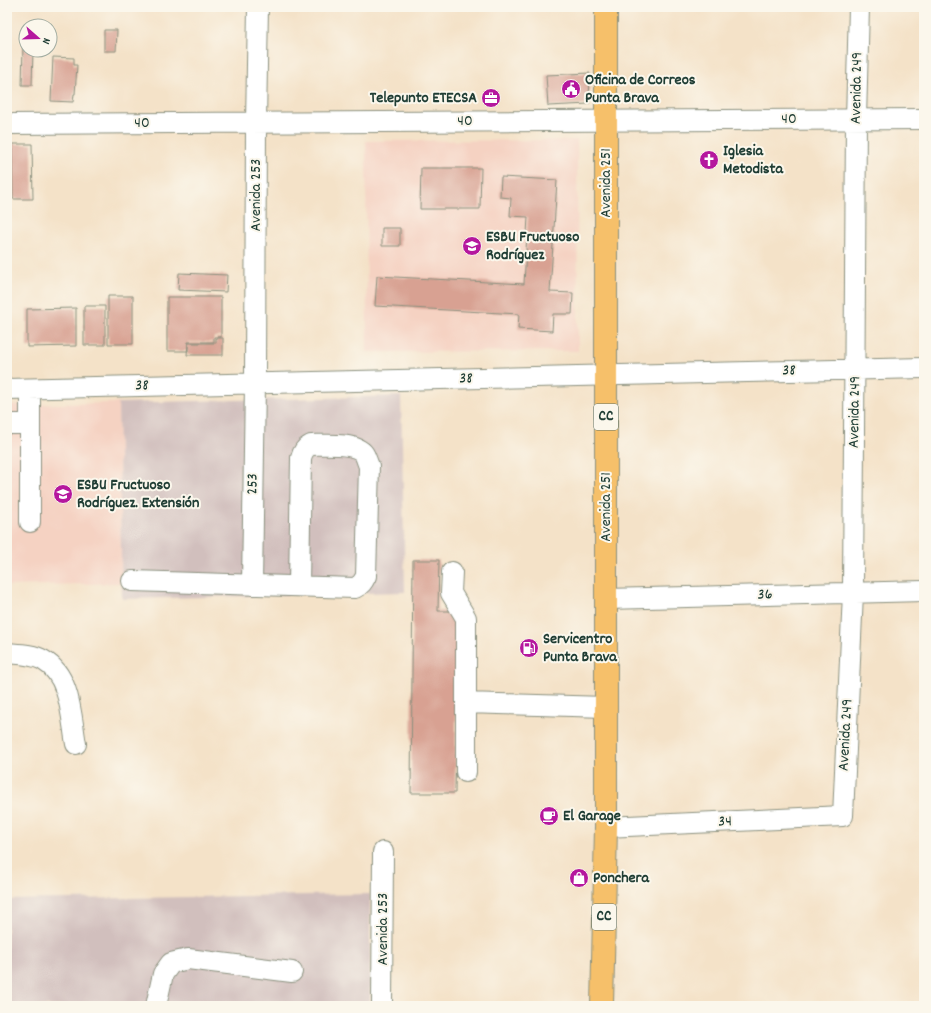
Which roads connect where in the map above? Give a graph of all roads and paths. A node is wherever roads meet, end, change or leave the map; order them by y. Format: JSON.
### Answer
{"nodes":[{"id":1,"x":258,"y":7,"type":"edge"},
{"id":2,"x":606,"y":7,"type":"edge"},
{"id":3,"x":858,"y":7,"type":"edge"},
{"id":4,"x":856,"y":119,"type":"junction"},
{"id":5,"x":924,"y":119,"type":"edge"},
{"id":6,"x":606,"y":121,"type":"junction"},
{"id":7,"x":256,"y":123,"type":"junction"},
{"id":8,"x":7,"y":124,"type":"edge"},
{"id":9,"x":924,"y":368,"type":"edge"},
{"id":10,"x":855,"y":370,"type":"junction"},
{"id":11,"x":606,"y":376,"type":"junction"},
{"id":12,"x":255,"y":384,"type":"junction"},
{"id":13,"x":7,"y":389,"type":"edge"},
{"id":14,"x":30,"y":389,"type":"junction"},
{"id":15,"x":7,"y":424,"type":"edge"},
{"id":16,"x":30,"y":424,"type":"junction"},
{"id":17,"x":30,"y":522,"type":"dead end"},
{"id":18,"x":452,"y":572,"type":"dead end"},
{"id":19,"x":132,"y":581,"type":"dead end"},
{"id":20,"x":252,"y":584,"type":"junction"},
{"id":21,"x":299,"y":586,"type":"junction"},
{"id":22,"x":924,"y":591,"type":"edge"},
{"id":23,"x":853,"y":593,"type":"junction"},
{"id":24,"x":606,"y":599,"type":"junction"},
{"id":25,"x":7,"y":653,"type":"edge"},
{"id":26,"x":466,"y":703,"type":"junction"},
{"id":27,"x":606,"y":706,"type":"junction"},
{"id":28,"x":76,"y":744,"type":"dead end"},
{"id":29,"x":466,"y":772,"type":"dead end"},
{"id":30,"x":843,"y":816,"type":"joint"},
{"id":31,"x":606,"y":827,"type":"junction"},
{"id":32,"x":383,"y":852,"type":"dead end"},
{"id":33,"x":292,"y":972,"type":"dead end"},
{"id":34,"x":156,"y":1006,"type":"edge"},
{"id":35,"x":382,"y":1006,"type":"edge"},
{"id":36,"x":602,"y":1006,"type":"edge"}],
"edges":[{"from":1,"to":7,"type":"street","name":"Avenida 253"},
{"from":2,"to":6,"type":"main road","name":"Avenida 251","number":"CC"},
{"from":3,"to":4,"type":"street","name":"Avenida 249"},
{"from":4,"to":5,"type":"street","name":"40"},
{"from":4,"to":6,"type":"street","name":"40"},
{"from":4,"to":10,"type":"street","name":"Avenida 249"},
{"from":6,"to":7,"type":"street","name":"40"},
{"from":6,"to":11,"type":"main road","name":"Avenida 251","number":"CC"},
{"from":7,"to":8,"type":"street","name":"40"},
{"from":7,"to":12,"type":"street","name":"Avenida 253"},
{"from":9,"to":10,"type":"street","name":"38"},
{"from":10,"to":11,"type":"street","name":"38"},
{"from":10,"to":23,"type":"street","name":"Avenida 249"},
{"from":11,"to":12,"type":"street","name":"38"},
{"from":11,"to":24,"type":"main road","name":"Avenida 251","number":"CC"},
{"from":12,"to":14,"type":"street","name":"38"},
{"from":12,"to":20,"type":"street","name":"253"},
{"from":13,"to":14,"type":"street","name":"38"},
{"from":14,"to":16,"type":"street"},
{"from":15,"to":16,"type":"street"},
{"from":16,"to":17,"type":"street"},
{"from":18,"to":26,"type":"street"},
{"from":19,"to":20,"type":"street"},
{"from":20,"to":21,"type":"street"},
{"from":21,"to":21,"type":"street"},
{"from":22,"to":23,"type":"street","name":"36"},
{"from":23,"to":24,"type":"street","name":"36"},
{"from":23,"to":30,"type":"street","name":"Avenida 249"},
{"from":24,"to":27,"type":"main road","name":"Avenida 251","number":"CC"},
{"from":25,"to":28,"type":"street"},
{"from":26,"to":27,"type":"street"},
{"from":26,"to":29,"type":"street"},
{"from":27,"to":31,"type":"main road","name":"Avenida 251","number":"CC"},
{"from":30,"to":31,"type":"street","name":"34"},
{"from":31,"to":36,"type":"main road","name":"Avenida 251","number":"CC"},
{"from":32,"to":35,"type":"street","name":"Avenida 253"},
{"from":33,"to":34,"type":"street"}]}
